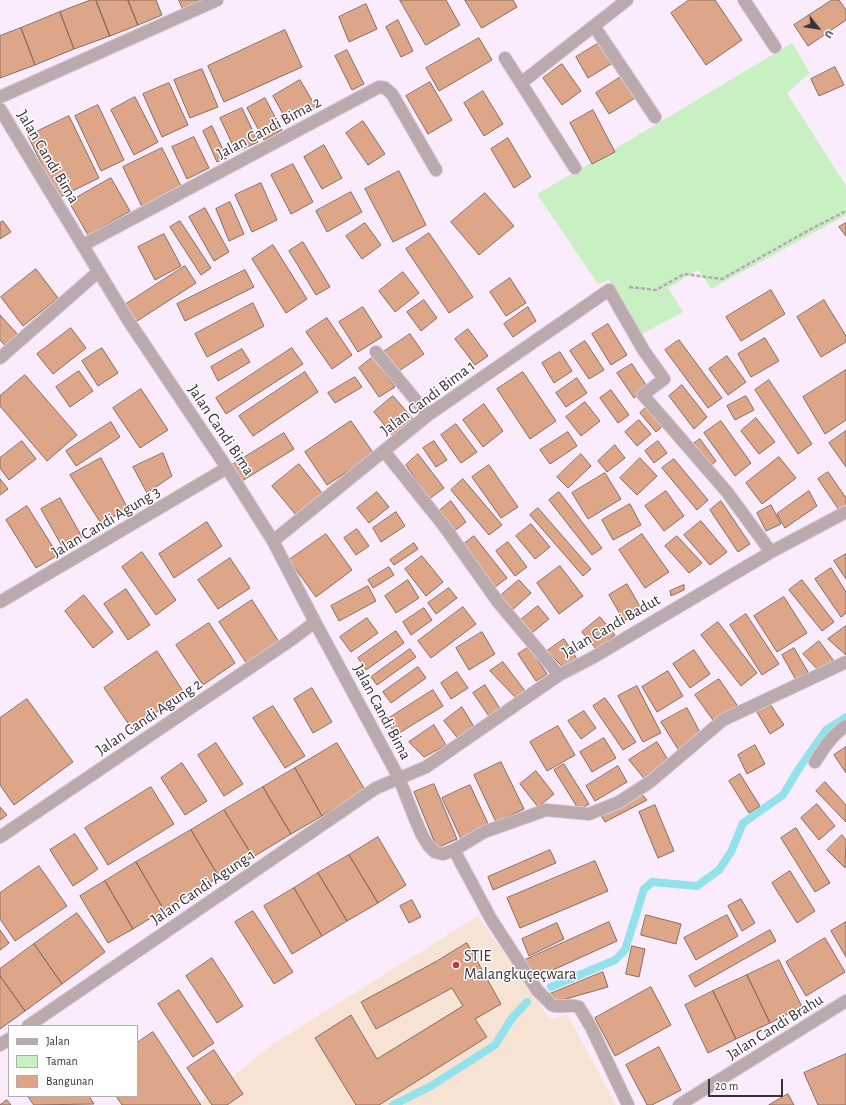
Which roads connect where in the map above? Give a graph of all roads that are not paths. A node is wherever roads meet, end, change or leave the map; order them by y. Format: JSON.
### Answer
{"nodes":[{"id":1,"x":217,"y":0,"type":"edge"},
{"id":2,"x":627,"y":0,"type":"edge"},
{"id":3,"x":744,"y":0,"type":"edge"},
{"id":4,"x":594,"y":26,"type":"junction"},
{"id":5,"x":775,"y":47,"type":"dead end"},
{"id":6,"x":505,"y":58,"type":"dead end"},
{"id":7,"x":521,"y":83,"type":"junction"},
{"id":8,"x":0,"y":98,"type":"edge"},
{"id":9,"x":0,"y":109,"type":"edge"},
{"id":10,"x":655,"y":117,"type":"dead end"},
{"id":11,"x":575,"y":168,"type":"dead end"},
{"id":12,"x":436,"y":170,"type":"dead end"},
{"id":13,"x":83,"y":246,"type":"junction"},
{"id":14,"x":98,"y":272,"type":"junction"},
{"id":15,"x":376,"y":352,"type":"dead end"},
{"id":16,"x":0,"y":358,"type":"edge"},
{"id":17,"x":428,"y":415,"type":"junction"},
{"id":18,"x":384,"y":451,"type":"junction"},
{"id":19,"x":227,"y":468,"type":"junction"},
{"id":20,"x":846,"y":512,"type":"edge"},
{"id":21,"x":273,"y":541,"type":"junction"},
{"id":22,"x":771,"y":552,"type":"junction"},
{"id":23,"x":0,"y":602,"type":"edge"},
{"id":24,"x":315,"y":622,"type":"junction"},
{"id":25,"x":846,"y":662,"type":"edge"},
{"id":26,"x":559,"y":675,"type":"junction"},
{"id":27,"x":846,"y":726,"type":"edge"},
{"id":28,"x":815,"y":762,"type":"dead end"},
{"id":29,"x":399,"y":778,"type":"junction"},
{"id":30,"x":0,"y":837,"type":"edge"},
{"id":31,"x":454,"y":850,"type":"junction"},
{"id":32,"x":846,"y":1001,"type":"edge"},
{"id":33,"x":29,"y":1025,"type":"edge"},
{"id":34,"x":628,"y":1105,"type":"edge"},
{"id":35,"x":680,"y":1105,"type":"edge"}],
"edges":[{"from":1,"to":8,"type":"street"},
{"from":2,"to":4,"type":"street"},
{"from":3,"to":5,"type":"street"},
{"from":4,"to":7,"type":"street"},
{"from":4,"to":10,"type":"street"},
{"from":6,"to":7,"type":"street"},
{"from":7,"to":11,"type":"street"},
{"from":9,"to":13,"type":"street","name":"Jalan Candi Bima"},
{"from":12,"to":13,"type":"street","name":"Jalan Candi Bima 2"},
{"from":13,"to":14,"type":"street","name":"Jalan Candi Bima"},
{"from":14,"to":16,"type":"street"},
{"from":14,"to":19,"type":"street","name":"Jalan Candi Bima"},
{"from":15,"to":17,"type":"street"},
{"from":17,"to":18,"type":"street","name":"Jalan Candi Bima 1"},
{"from":17,"to":22,"type":"street","name":"Jalan Candi Bima 1"},
{"from":18,"to":21,"type":"street","name":"Jalan Candi Bima 1"},
{"from":18,"to":26,"type":"street"},
{"from":19,"to":21,"type":"street","name":"Jalan Candi Bima"},
{"from":19,"to":23,"type":"street","name":"Jalan Candi Agung 3"},
{"from":20,"to":22,"type":"street","name":"Jalan Candi Badut"},
{"from":21,"to":24,"type":"street","name":"Jalan Candi Bima"},
{"from":22,"to":26,"type":"street","name":"Jalan Candi Badut"},
{"from":24,"to":29,"type":"street","name":"Jalan Candi Bima"},
{"from":24,"to":30,"type":"street","name":"Jalan Candi Agung 2"},
{"from":25,"to":31,"type":"street"},
{"from":26,"to":29,"type":"street","name":"Jalan Candi Badut"},
{"from":27,"to":28,"type":"street"},
{"from":29,"to":31,"type":"street","name":"Jalan Candi Bima"},
{"from":29,"to":33,"type":"street","name":"Jalan Candi Agung 1"},
{"from":31,"to":34,"type":"street"},
{"from":32,"to":35,"type":"street","name":"Jalan Candi Brahu"}]}
